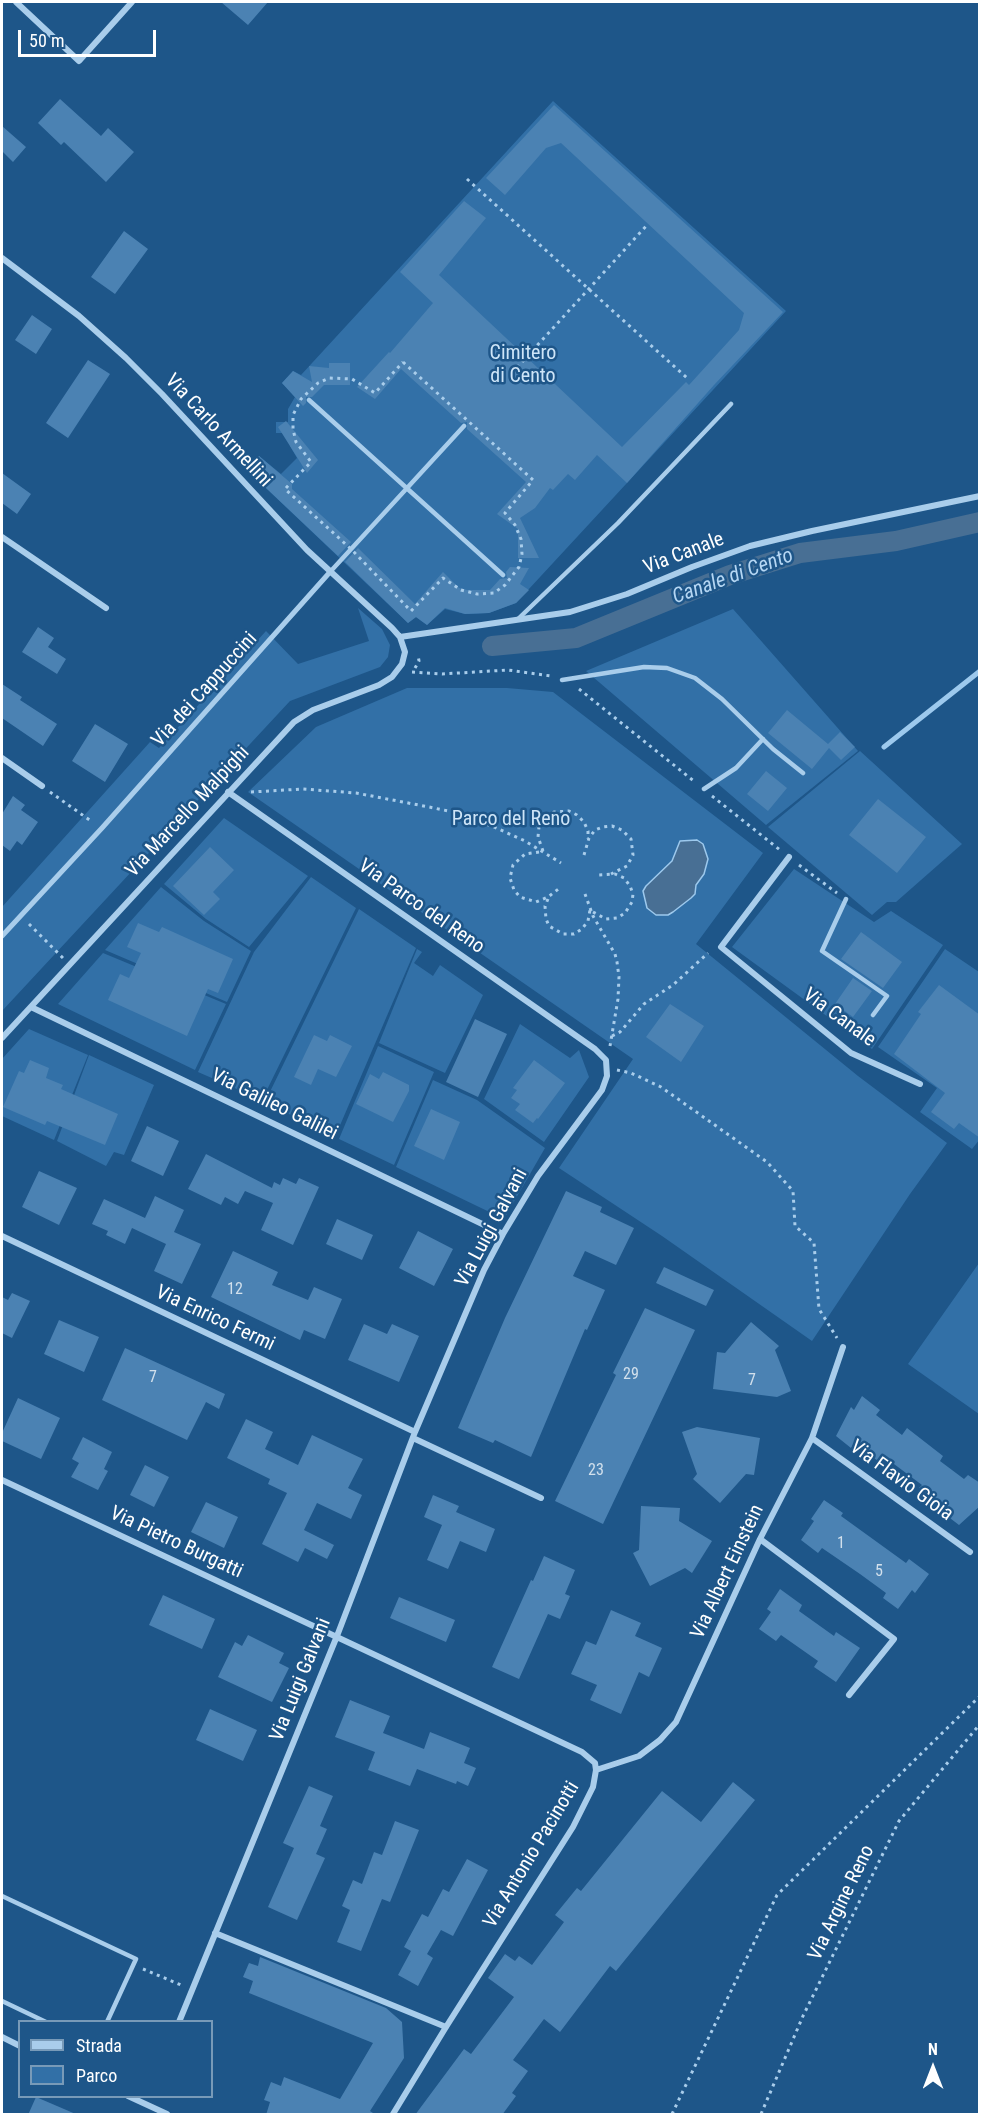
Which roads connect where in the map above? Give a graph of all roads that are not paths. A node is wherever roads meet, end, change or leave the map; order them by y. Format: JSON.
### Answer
{"nodes":[{"id":1,"x":16,"y":2,"type":"edge"},
{"id":2,"x":132,"y":2,"type":"edge"},
{"id":3,"x":2,"y":258,"type":"edge"},
{"id":4,"x":309,"y":400,"type":"dead end"},
{"id":5,"x":731,"y":404,"type":"dead end"},
{"id":6,"x":464,"y":426,"type":"dead end"},
{"id":7,"x":407,"y":488,"type":"junction"},
{"id":8,"x":980,"y":496,"type":"edge"},
{"id":9,"x":2,"y":537,"type":"edge"},
{"id":10,"x":330,"y":572,"type":"junction"},
{"id":11,"x":504,"y":575,"type":"dead end"},
{"id":12,"x":106,"y":609,"type":"dead end"},
{"id":13,"x":518,"y":619,"type":"junction"},
{"id":14,"x":400,"y":637,"type":"junction"},
{"id":15,"x":562,"y":680,"type":"road end"},
{"id":16,"x":764,"y":739,"type":"junction"},
{"id":17,"x":2,"y":758,"type":"edge"},
{"id":18,"x":803,"y":772,"type":"dead end"},
{"id":19,"x":42,"y":786,"type":"road end"},
{"id":20,"x":704,"y":789,"type":"road end"},
{"id":21,"x":228,"y":792,"type":"junction"},
{"id":22,"x":789,"y":857,"type":"road end"},
{"id":23,"x":846,"y":899,"type":"road end"},
{"id":24,"x":2,"y":936,"type":"edge"},
{"id":25,"x":31,"y":1007,"type":"junction"},
{"id":26,"x":873,"y":1015,"type":"dead end"},
{"id":27,"x":2,"y":1038,"type":"edge"},
{"id":28,"x":606,"y":1060,"type":"joint"},
{"id":29,"x":920,"y":1084,"type":"dead end"},
{"id":30,"x":503,"y":1234,"type":"junction"},
{"id":31,"x":2,"y":1236,"type":"edge"},
{"id":32,"x":843,"y":1347,"type":"road end"},
{"id":33,"x":414,"y":1435,"type":"junction"},
{"id":34,"x":812,"y":1438,"type":"junction"},
{"id":35,"x":2,"y":1480,"type":"edge"},
{"id":36,"x":541,"y":1498,"type":"dead end"},
{"id":37,"x":760,"y":1539,"type":"junction"},
{"id":38,"x":970,"y":1552,"type":"dead end"},
{"id":39,"x":337,"y":1636,"type":"junction"},
{"id":40,"x":849,"y":1695,"type":"dead end"},
{"id":41,"x":596,"y":1770,"type":"junction"},
{"id":42,"x":2,"y":1896,"type":"edge"},
{"id":43,"x":215,"y":1933,"type":"junction"},
{"id":44,"x":2,"y":2001,"type":"edge"},
{"id":45,"x":41,"y":2020,"type":"edge"},
{"id":46,"x":107,"y":2020,"type":"edge"},
{"id":47,"x":180,"y":2020,"type":"edge"},
{"id":48,"x":446,"y":2027,"type":"junction"},
{"id":49,"x":2,"y":2037,"type":"edge"},
{"id":50,"x":18,"y":2045,"type":"edge"},
{"id":51,"x":130,"y":2098,"type":"edge"},
{"id":52,"x":150,"y":2098,"type":"edge"},
{"id":53,"x":146,"y":2105,"type":"junction"},
{"id":54,"x":167,"y":2115,"type":"edge"},
{"id":55,"x":393,"y":2115,"type":"edge"}],
"edges":[{"from":1,"to":2,"type":"street"},
{"from":3,"to":10,"type":"street","name":"Via Carlo Armellini"},
{"from":4,"to":7,"type":"lane"},
{"from":5,"to":13,"type":"lane"},
{"from":6,"to":7,"type":"lane"},
{"from":7,"to":10,"type":"lane"},
{"from":7,"to":11,"type":"lane"},
{"from":8,"to":13,"type":"street","name":"Via Canale"},
{"from":9,"to":12,"type":"street"},
{"from":10,"to":14,"type":"street","name":"Via Carlo Armellini"},
{"from":10,"to":24,"type":"street","name":"Via dei Cappuccini"},
{"from":13,"to":14,"type":"street","name":"Via Canale"},
{"from":14,"to":21,"type":"street","name":"Via Marcello Malpighi"},
{"from":15,"to":16,"type":"lane"},
{"from":16,"to":18,"type":"lane"},
{"from":16,"to":20,"type":"lane"},
{"from":17,"to":19,"type":"street"},
{"from":21,"to":25,"type":"street","name":"Via Marcello Malpighi"},
{"from":21,"to":28,"type":"street","name":"Via Parco del Reno"},
{"from":22,"to":29,"type":"street","name":"Via Canale"},
{"from":23,"to":26,"type":"lane"},
{"from":25,"to":27,"type":"street","name":"Via Marcello Malpighi"},
{"from":25,"to":30,"type":"street","name":"Via Galileo Galilei"},
{"from":28,"to":30,"type":"street","name":"Via Luigi Galvani"},
{"from":30,"to":33,"type":"street","name":"Via Luigi Galvani"},
{"from":31,"to":33,"type":"street","name":"Via Enrico Fermi"},
{"from":32,"to":34,"type":"street","name":"Via Albert Einstein"},
{"from":33,"to":36,"type":"street"},
{"from":33,"to":39,"type":"street","name":"Via Luigi Galvani"},
{"from":34,"to":37,"type":"street","name":"Via Albert Einstein"},
{"from":34,"to":38,"type":"street","name":"Via Flavio Gioia"},
{"from":35,"to":39,"type":"street","name":"Via Pietro Burgatti"},
{"from":37,"to":40,"type":"street"},
{"from":37,"to":41,"type":"street","name":"Via Albert Einstein"},
{"from":39,"to":41,"type":"street","name":"Via Antonio Pacinotti"},
{"from":39,"to":43,"type":"street","name":"Via Luigi Galvani"},
{"from":41,"to":48,"type":"street","name":"Via Antonio Pacinotti"},
{"from":42,"to":46,"type":"lane"},
{"from":43,"to":47,"type":"street","name":"Via Luigi Galvani"},
{"from":43,"to":48,"type":"street"},
{"from":44,"to":45,"type":"lane"},
{"from":48,"to":55,"type":"street","name":"Via Antonio Pacinotti"},
{"from":49,"to":50,"type":"street"},
{"from":51,"to":53,"type":"street"},
{"from":52,"to":53,"type":"street"},
{"from":53,"to":54,"type":"street"}]}
